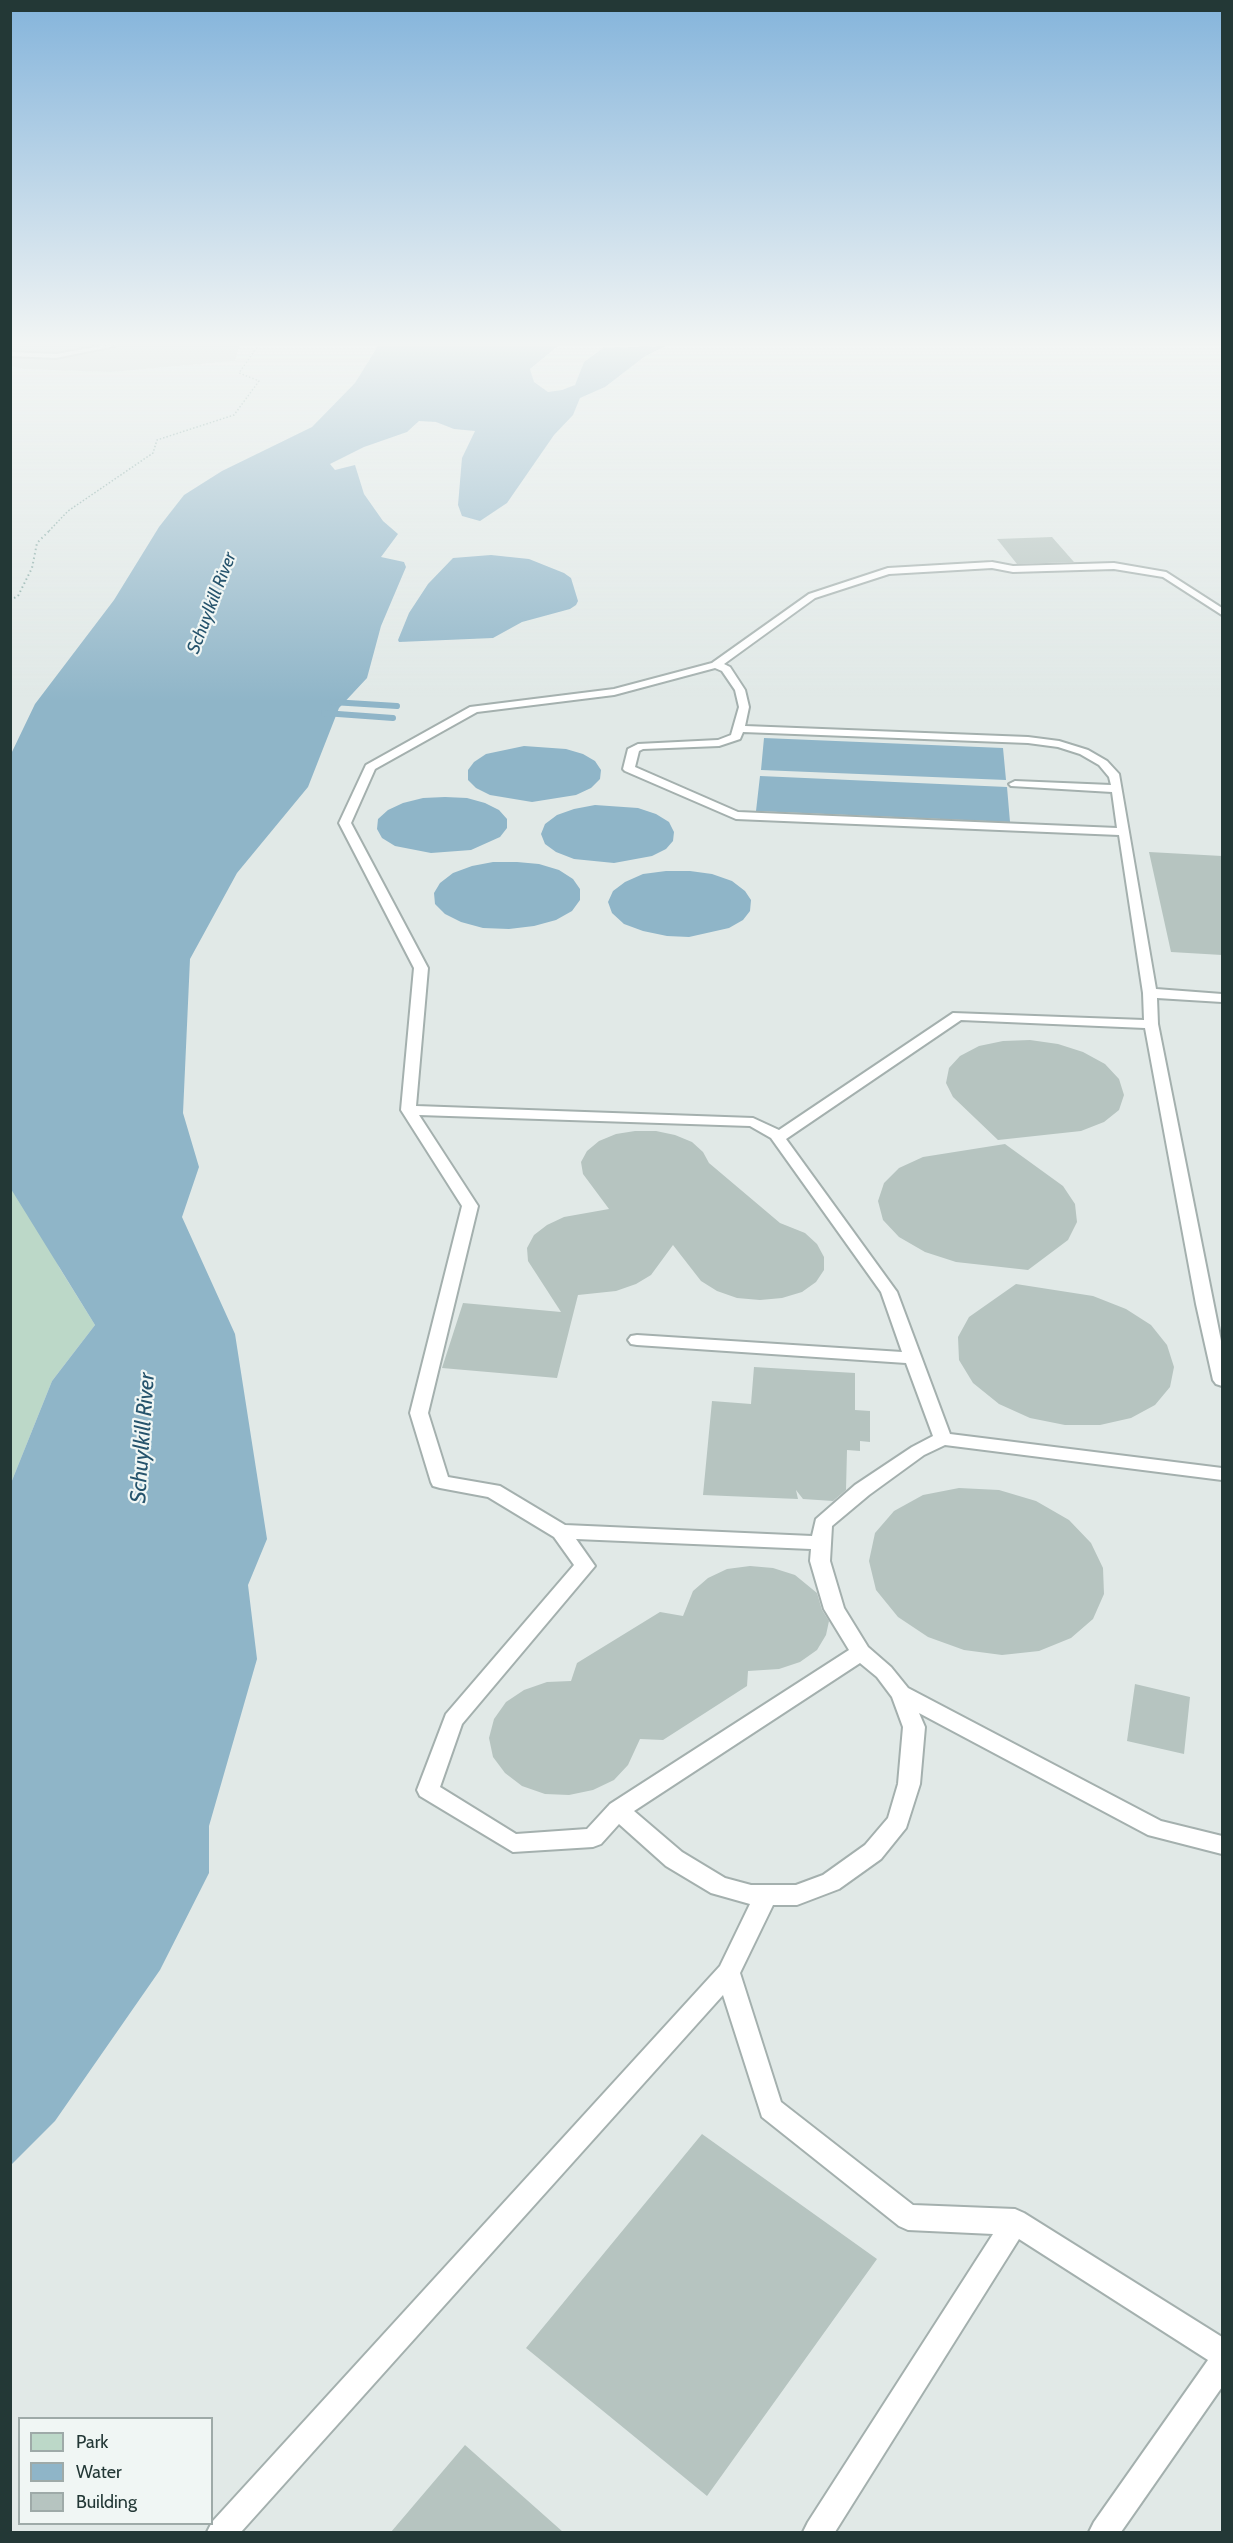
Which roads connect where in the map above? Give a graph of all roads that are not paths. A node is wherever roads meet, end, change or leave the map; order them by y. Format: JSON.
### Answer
{"nodes":[{"id":1,"x":1222,"y":612,"type":"edge"},
{"id":2,"x":716,"y":665,"type":"junction"},
{"id":3,"x":740,"y":729,"type":"junction"},
{"id":4,"x":1015,"y":784,"type":"dead end"},
{"id":5,"x":1116,"y":789,"type":"junction"},
{"id":6,"x":1124,"y":832,"type":"junction"},
{"id":7,"x":1150,"y":993,"type":"junction"},
{"id":8,"x":1222,"y":998,"type":"edge"},
{"id":9,"x":1151,"y":1024,"type":"junction"},
{"id":10,"x":408,"y":1110,"type":"junction"},
{"id":11,"x":780,"y":1137,"type":"junction"},
{"id":12,"x":636,"y":1340,"type":"dead end"},
{"id":13,"x":913,"y":1358,"type":"junction"},
{"id":14,"x":1222,"y":1380,"type":"edge"},
{"id":15,"x":944,"y":1439,"type":"junction"},
{"id":16,"x":1222,"y":1474,"type":"edge"},
{"id":17,"x":561,"y":1532,"type":"junction"},
{"id":18,"x":821,"y":1543,"type":"junction"},
{"id":19,"x":861,"y":1652,"type":"junction"},
{"id":20,"x":901,"y":1694,"type":"junction"},
{"id":21,"x":618,"y":1810,"type":"junction"},
{"id":22,"x":1222,"y":1845,"type":"edge"},
{"id":23,"x":766,"y":1895,"type":"junction"},
{"id":24,"x":728,"y":1973,"type":"junction"},
{"id":25,"x":1015,"y":2222,"type":"junction"},
{"id":26,"x":1222,"y":2353,"type":"edge"},
{"id":27,"x":1222,"y":2364,"type":"edge"},
{"id":28,"x":222,"y":2532,"type":"edge"},
{"id":29,"x":818,"y":2532,"type":"edge"},
{"id":30,"x":1104,"y":2532,"type":"edge"}],
"edges":[{"from":1,"to":2,"type":"lane"},
{"from":2,"to":3,"type":"lane"},
{"from":2,"to":10,"type":"lane"},
{"from":3,"to":5,"type":"lane"},
{"from":3,"to":6,"type":"lane"},
{"from":4,"to":5,"type":"lane"},
{"from":5,"to":6,"type":"lane"},
{"from":6,"to":7,"type":"lane"},
{"from":7,"to":8,"type":"lane"},
{"from":7,"to":9,"type":"lane"},
{"from":9,"to":11,"type":"lane"},
{"from":9,"to":14,"type":"lane"},
{"from":10,"to":11,"type":"lane"},
{"from":10,"to":17,"type":"lane"},
{"from":11,"to":13,"type":"lane"},
{"from":12,"to":13,"type":"lane"},
{"from":13,"to":15,"type":"lane"},
{"from":15,"to":16,"type":"lane"},
{"from":15,"to":18,"type":"lane"},
{"from":17,"to":18,"type":"lane"},
{"from":17,"to":21,"type":"lane"},
{"from":18,"to":19,"type":"lane"},
{"from":19,"to":20,"type":"lane"},
{"from":19,"to":21,"type":"lane"},
{"from":20,"to":22,"type":"lane"},
{"from":20,"to":23,"type":"lane"},
{"from":21,"to":23,"type":"lane"},
{"from":23,"to":24,"type":"lane"},
{"from":24,"to":25,"type":"lane"},
{"from":24,"to":28,"type":"lane"},
{"from":25,"to":26,"type":"lane"},
{"from":25,"to":29,"type":"lane"},
{"from":27,"to":30,"type":"lane"}]}
